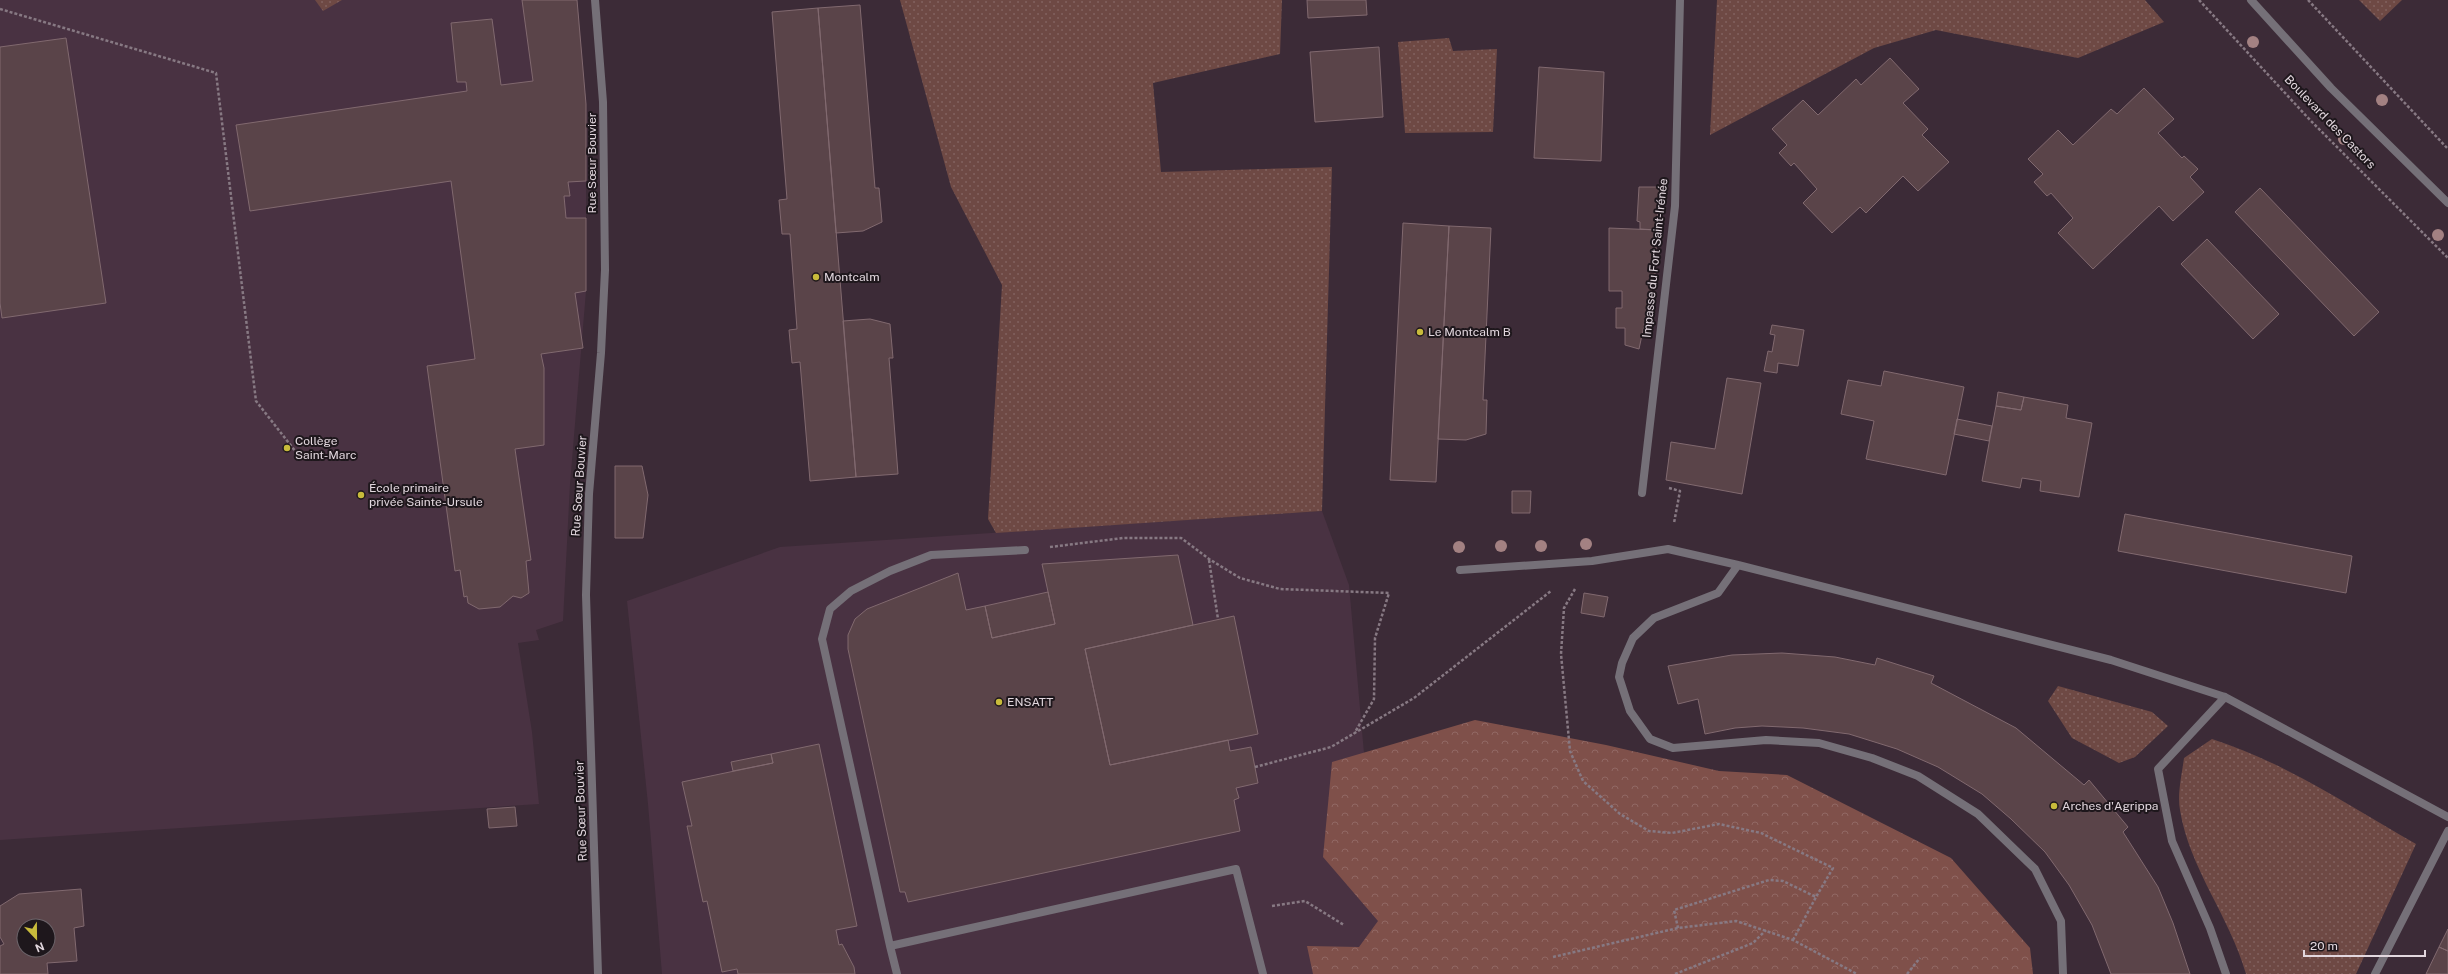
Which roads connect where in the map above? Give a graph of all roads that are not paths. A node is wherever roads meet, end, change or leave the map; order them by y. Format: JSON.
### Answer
{"nodes":[{"id":1,"x":595,"y":0,"type":"edge"},
{"id":2,"x":1680,"y":0,"type":"edge"},
{"id":3,"x":2251,"y":0,"type":"edge"},
{"id":4,"x":2448,"y":203,"type":"edge"},
{"id":5,"x":1642,"y":493,"type":"road end"},
{"id":6,"x":1025,"y":550,"type":"road end"},
{"id":7,"x":1738,"y":566,"type":"junction"},
{"id":8,"x":1460,"y":570,"type":"dead end"},
{"id":9,"x":2225,"y":697,"type":"junction"},
{"id":10,"x":2448,"y":817,"type":"edge"},
{"id":11,"x":2448,"y":831,"type":"edge"},
{"id":12,"x":890,"y":946,"type":"junction"},
{"id":13,"x":598,"y":974,"type":"edge"},
{"id":14,"x":897,"y":974,"type":"edge"},
{"id":15,"x":1263,"y":974,"type":"edge"},
{"id":16,"x":2063,"y":974,"type":"edge"},
{"id":17,"x":2226,"y":974,"type":"edge"},
{"id":18,"x":2375,"y":974,"type":"edge"}],
"edges":[{"from":1,"to":13,"type":"street","name":"Rue Sœur Bouvier"},
{"from":2,"to":5,"type":"street","name":"Impasse du Fort Saint-Irénée"},
{"from":3,"to":4,"type":"street","name":"Boulevard des Castors"},
{"from":6,"to":12,"type":"street"},
{"from":7,"to":8,"type":"street"},
{"from":7,"to":9,"type":"street"},
{"from":7,"to":16,"type":"street"},
{"from":9,"to":10,"type":"street"},
{"from":9,"to":17,"type":"street"},
{"from":11,"to":18,"type":"street"},
{"from":12,"to":14,"type":"street"},
{"from":12,"to":15,"type":"street"}]}
